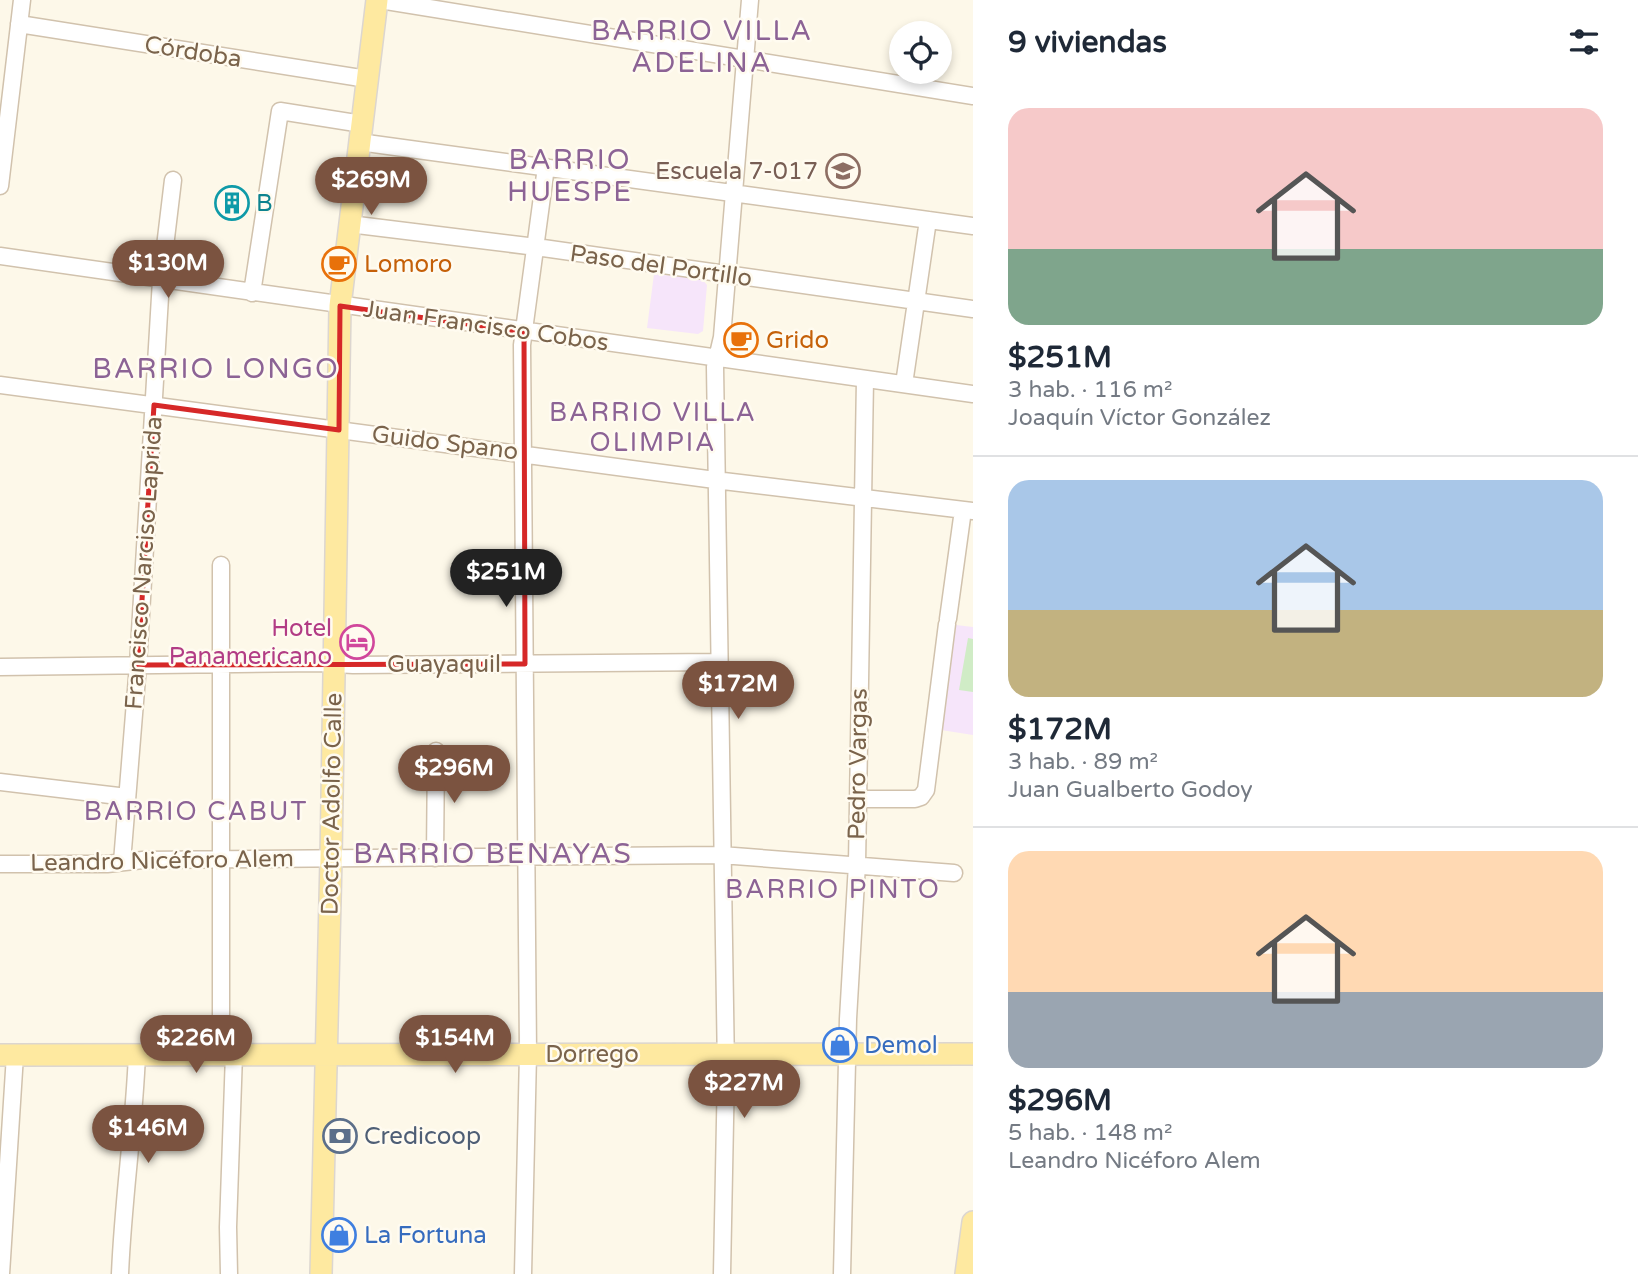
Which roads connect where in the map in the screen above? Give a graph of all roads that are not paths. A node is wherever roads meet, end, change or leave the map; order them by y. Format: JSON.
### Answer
{"nodes":[{"id":1,"x":22,"y":0,"type":"edge"},
{"id":2,"x":378,"y":0,"type":"edge"},
{"id":3,"x":750,"y":0,"type":"edge"},
{"id":4,"x":19,"y":24,"type":"junction"},
{"id":5,"x":744,"y":59,"type":"junction"},
{"id":6,"x":367,"y":79,"type":"junction"},
{"id":7,"x":973,"y":96,"type":"edge"},
{"id":8,"x":361,"y":133,"type":"junction"},
{"id":9,"x":546,"y":167,"type":"junction"},
{"id":10,"x":173,"y":180,"type":"dead end"},
{"id":11,"x":0,"y":186,"type":"edge"},
{"id":12,"x":733,"y":194,"type":"junction"},
{"id":13,"x":928,"y":220,"type":"junction"},
{"id":14,"x":349,"y":224,"type":"junction"},
{"id":15,"x":973,"y":226,"type":"edge"},
{"id":16,"x":536,"y":247,"type":"junction"},
{"id":17,"x":0,"y":256,"type":"edge"},
{"id":18,"x":727,"y":275,"type":"junction"},
{"id":19,"x":161,"y":280,"type":"junction"},
{"id":20,"x":252,"y":293,"type":"junction"},
{"id":21,"x":917,"y":301,"type":"junction"},
{"id":22,"x":340,"y":306,"type":"junction"},
{"id":23,"x":973,"y":309,"type":"edge"},
{"id":24,"x":524,"y":332,"type":"junction"},
{"id":25,"x":716,"y":358,"type":"junction"},
{"id":26,"x":864,"y":379,"type":"junction"},
{"id":27,"x":904,"y":384,"type":"junction"},
{"id":28,"x":0,"y":385,"type":"edge"},
{"id":29,"x":973,"y":394,"type":"edge"},
{"id":30,"x":154,"y":405,"type":"junction"},
{"id":31,"x":339,"y":429,"type":"junction"},
{"id":32,"x":523,"y":453,"type":"junction"},
{"id":33,"x":715,"y":480,"type":"junction"},
{"id":34,"x":863,"y":497,"type":"junction"},
{"id":35,"x":968,"y":511,"type":"edge"},
{"id":36,"x":221,"y":565,"type":"dead end"},
{"id":37,"x":335,"y":663,"type":"junction"},
{"id":38,"x":719,"y":663,"type":"junction"},
{"id":39,"x":221,"y":664,"type":"junction"},
{"id":40,"x":525,"y":664,"type":"junction"},
{"id":41,"x":138,"y":665,"type":"junction"},
{"id":42,"x":0,"y":667,"type":"edge"},
{"id":43,"x":436,"y":751,"type":"dead end"},
{"id":44,"x":0,"y":782,"type":"edge"},
{"id":45,"x":127,"y":797,"type":"junction"},
{"id":46,"x":858,"y":799,"type":"junction"},
{"id":47,"x":721,"y":855,"type":"junction"},
{"id":48,"x":527,"y":857,"type":"junction"},
{"id":49,"x":435,"y":858,"type":"junction"},
{"id":50,"x":331,"y":859,"type":"junction"},
{"id":51,"x":222,"y":860,"type":"junction"},
{"id":52,"x":122,"y":862,"type":"junction"},
{"id":53,"x":0,"y":864,"type":"edge"},
{"id":54,"x":856,"y":864,"type":"junction"},
{"id":55,"x":954,"y":873,"type":"dead end"},
{"id":56,"x":137,"y":1054,"type":"junction"},
{"id":57,"x":228,"y":1054,"type":"junction"},
{"id":58,"x":326,"y":1054,"type":"junction"},
{"id":59,"x":528,"y":1054,"type":"junction"},
{"id":60,"x":973,"y":1054,"type":"edge"},
{"id":61,"x":7,"y":1055,"type":"edge"},
{"id":62,"x":726,"y":1055,"type":"junction"},
{"id":63,"x":848,"y":1055,"type":"junction"},
{"id":64,"x":973,"y":1222,"type":"edge"},
{"id":65,"x":1,"y":1274,"type":"edge"},
{"id":66,"x":120,"y":1274,"type":"edge"},
{"id":67,"x":229,"y":1274,"type":"edge"},
{"id":68,"x":321,"y":1274,"type":"edge"},
{"id":69,"x":523,"y":1274,"type":"edge"},
{"id":70,"x":722,"y":1274,"type":"edge"},
{"id":71,"x":842,"y":1274,"type":"edge"},
{"id":72,"x":966,"y":1274,"type":"edge"}],
"edges":[{"from":1,"to":4,"type":"street"},
{"from":2,"to":5,"type":"street"},
{"from":2,"to":6,"type":"main road","name":"Doctor Adolfo Calle"},
{"from":3,"to":5,"type":"street"},
{"from":4,"to":6,"type":"street","name":"Córdoba"},
{"from":4,"to":11,"type":"street"},
{"from":5,"to":7,"type":"street"},
{"from":5,"to":12,"type":"street"},
{"from":6,"to":8,"type":"main road","name":"Doctor Adolfo Calle"},
{"from":8,"to":9,"type":"street"},
{"from":8,"to":14,"type":"main road","name":"Doctor Adolfo Calle"},
{"from":8,"to":20,"type":"street"},
{"from":9,"to":12,"type":"street"},
{"from":9,"to":16,"type":"street"},
{"from":10,"to":19,"type":"street","name":"Francisco Narciso Laprida"},
{"from":12,"to":13,"type":"street"},
{"from":12,"to":18,"type":"street"},
{"from":13,"to":15,"type":"street"},
{"from":13,"to":21,"type":"street"},
{"from":14,"to":16,"type":"street","name":"Paso del Portillo"},
{"from":14,"to":22,"type":"main road","name":"Doctor Adolfo Calle"},
{"from":16,"to":18,"type":"street","name":"Paso del Portillo"},
{"from":16,"to":24,"type":"street"},
{"from":17,"to":19,"type":"street","name":"Juan Francisco Cobos"},
{"from":18,"to":21,"type":"street","name":"Paso del Portillo"},
{"from":18,"to":25,"type":"street"},
{"from":19,"to":20,"type":"street","name":"Juan Francisco Cobos"},
{"from":19,"to":30,"type":"street","name":"Francisco Narciso Laprida"},
{"from":20,"to":22,"type":"street","name":"Juan Francisco Cobos"},
{"from":21,"to":23,"type":"street","name":"Paso del Portillo"},
{"from":21,"to":27,"type":"street"},
{"from":22,"to":24,"type":"street","name":"Juan Francisco Cobos"},
{"from":22,"to":31,"type":"main road","name":"Doctor Adolfo Calle"},
{"from":24,"to":25,"type":"street","name":"Juan Francisco Cobos"},
{"from":24,"to":32,"type":"street"},
{"from":25,"to":26,"type":"street","name":"Juan Francisco Cobos"},
{"from":25,"to":33,"type":"street"},
{"from":26,"to":27,"type":"street","name":"Juan Francisco Cobos"},
{"from":26,"to":34,"type":"street","name":"Pedro Vargas"},
{"from":27,"to":29,"type":"street","name":"Juan Francisco Cobos"},
{"from":28,"to":30,"type":"street","name":"Guido Spano"},
{"from":30,"to":31,"type":"street","name":"Guido Spano"},
{"from":30,"to":41,"type":"street","name":"Francisco Narciso Laprida"},
{"from":31,"to":32,"type":"street","name":"Guido Spano"},
{"from":31,"to":37,"type":"main road","name":"Doctor Adolfo Calle"},
{"from":32,"to":33,"type":"street","name":"Guido Spano"},
{"from":32,"to":40,"type":"street"},
{"from":33,"to":34,"type":"street","name":"Guido Spano"},
{"from":33,"to":38,"type":"street"},
{"from":34,"to":35,"type":"street","name":"Guido Spano"},
{"from":34,"to":46,"type":"street","name":"Pedro Vargas"},
{"from":35,"to":46,"type":"street"},
{"from":36,"to":39,"type":"street"},
{"from":37,"to":39,"type":"street","name":"Guayaquil"},
{"from":37,"to":40,"type":"street","name":"Guayaquil"},
{"from":37,"to":50,"type":"main road","name":"Doctor Adolfo Calle"},
{"from":38,"to":40,"type":"street","name":"Guayaquil"},
{"from":38,"to":47,"type":"street"},
{"from":39,"to":41,"type":"street","name":"Guayaquil"},
{"from":39,"to":51,"type":"street"},
{"from":40,"to":48,"type":"street"},
{"from":41,"to":42,"type":"street","name":"Guayaquil"},
{"from":41,"to":45,"type":"street","name":"Francisco Narciso Laprida"},
{"from":43,"to":49,"type":"street"},
{"from":44,"to":45,"type":"street"},
{"from":45,"to":52,"type":"street","name":"Francisco Narciso Laprida"},
{"from":46,"to":54,"type":"street","name":"Pedro Vargas"},
{"from":47,"to":48,"type":"street","name":"Leandro Nicéforo Alem"},
{"from":47,"to":54,"type":"street","name":"Leandro Nicéforo Alem"},
{"from":47,"to":62,"type":"street"},
{"from":48,"to":49,"type":"street","name":"Leandro Nicéforo Alem"},
{"from":48,"to":59,"type":"street"},
{"from":49,"to":50,"type":"street","name":"Leandro Nicéforo Alem"},
{"from":50,"to":51,"type":"street","name":"Leandro Nicéforo Alem"},
{"from":50,"to":58,"type":"main road","name":"Doctor Adolfo Calle"},
{"from":51,"to":52,"type":"street","name":"Leandro Nicéforo Alem"},
{"from":51,"to":57,"type":"street"},
{"from":52,"to":53,"type":"street","name":"Leandro Nicéforo Alem"},
{"from":54,"to":55,"type":"street","name":"Leandro Nicéforo Alem"},
{"from":54,"to":63,"type":"street","name":"Pedro Vargas"},
{"from":56,"to":57,"type":"main road","name":"Dorrego"},
{"from":56,"to":61,"type":"main road","name":"Dorrego"},
{"from":56,"to":66,"type":"street"},
{"from":57,"to":58,"type":"main road","name":"Dorrego"},
{"from":57,"to":67,"type":"street"},
{"from":58,"to":59,"type":"main road","name":"Dorrego"},
{"from":58,"to":68,"type":"main road","name":"Doctor Adolfo Calle"},
{"from":59,"to":62,"type":"main road","name":"Dorrego"},
{"from":59,"to":69,"type":"street"},
{"from":60,"to":63,"type":"main road","name":"Dorrego"},
{"from":61,"to":65,"type":"street"},
{"from":62,"to":63,"type":"main road","name":"Dorrego"},
{"from":62,"to":70,"type":"street"},
{"from":63,"to":71,"type":"street","name":"Pedro Vargas"},
{"from":64,"to":72,"type":"main road"}]}
